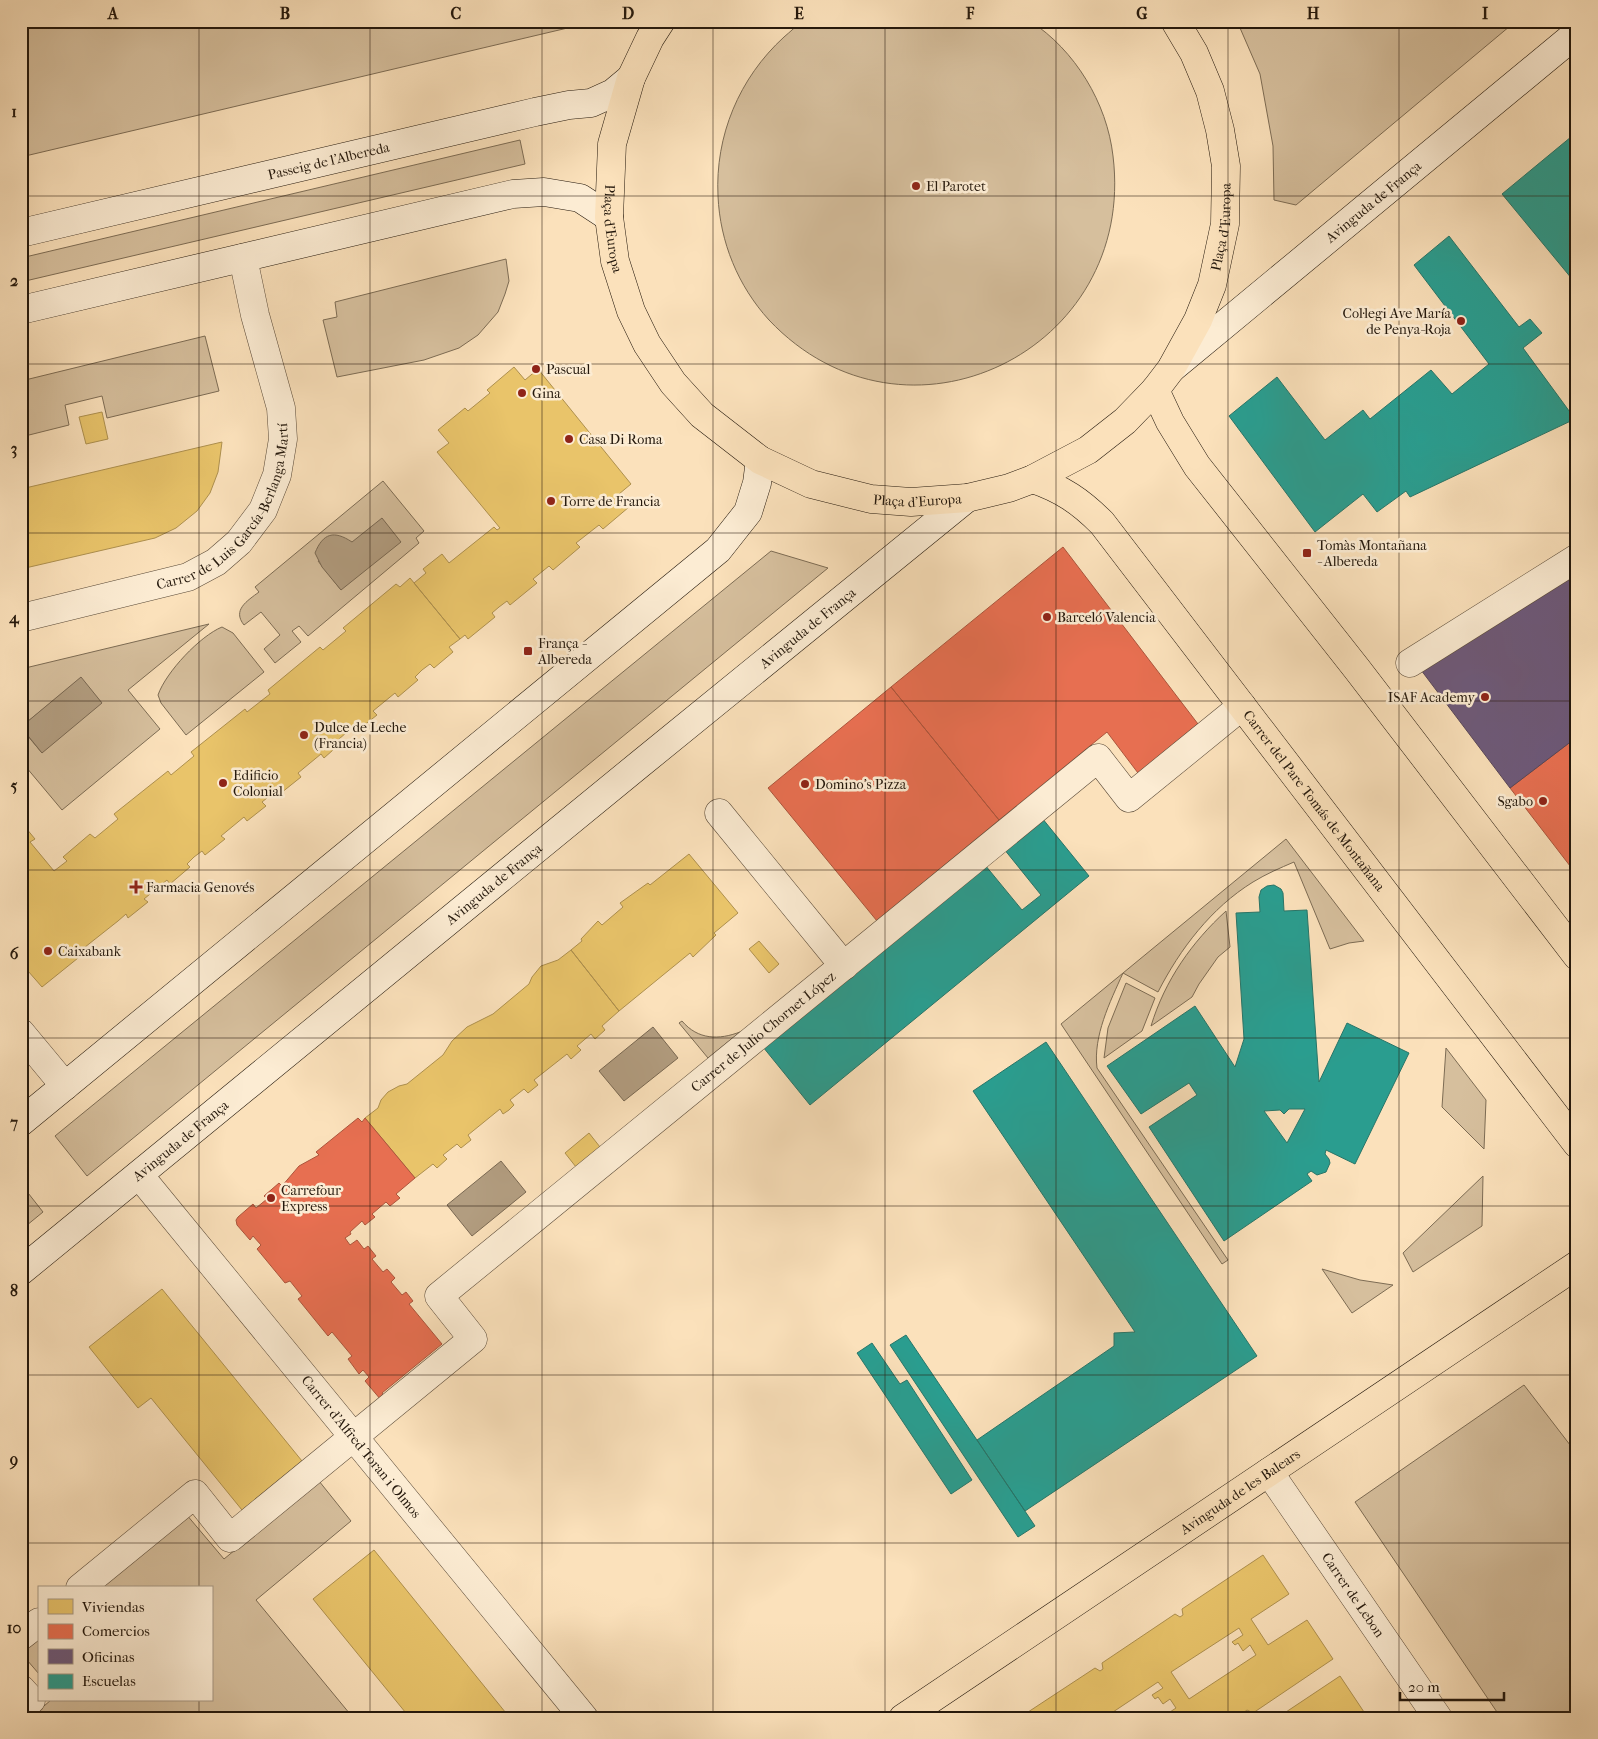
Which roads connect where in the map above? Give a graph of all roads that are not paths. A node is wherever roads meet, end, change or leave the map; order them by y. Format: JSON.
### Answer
{"nodes":[{"id":1,"x":661,"y":21,"type":"edge"},
{"id":2,"x":1175,"y":21,"type":"edge"},
{"id":3,"x":1577,"y":33,"type":"edge"},
{"id":4,"x":631,"y":78,"type":"junction"},
{"id":5,"x":609,"y":217,"type":"junction"},
{"id":6,"x":21,"y":233,"type":"edge"},
{"id":7,"x":243,"y":258,"type":"junction"},
{"id":8,"x":21,"y":310,"type":"edge"},
{"id":9,"x":1163,"y":380,"type":"junction"},
{"id":10,"x":760,"y":460,"type":"junction"},
{"id":11,"x":1034,"y":479,"type":"junction"},
{"id":12,"x":967,"y":498,"type":"junction"},
{"id":13,"x":1577,"y":558,"type":"edge"},
{"id":14,"x":21,"y":618,"type":"edge"},
{"id":15,"x":1410,"y":663,"type":"dead end"},
{"id":16,"x":1242,"y":706,"type":"junction"},
{"id":17,"x":720,"y":813,"type":"dead end"},
{"id":18,"x":1577,"y":956,"type":"edge"},
{"id":19,"x":844,"y":966,"type":"junction"},
{"id":20,"x":21,"y":1033,"type":"edge"},
{"id":21,"x":65,"y":1086,"type":"junction"},
{"id":22,"x":21,"y":1122,"type":"edge"},
{"id":23,"x":1577,"y":1144,"type":"edge"},
{"id":24,"x":139,"y":1175,"type":"junction"},
{"id":25,"x":1577,"y":1265,"type":"edge"},
{"id":26,"x":21,"y":1271,"type":"edge"},
{"id":27,"x":354,"y":1437,"type":"junction"},
{"id":28,"x":1269,"y":1472,"type":"junction"},
{"id":29,"x":82,"y":1586,"type":"edge"},
{"id":30,"x":38,"y":1623,"type":"edge"},
{"id":31,"x":21,"y":1636,"type":"edge"},
{"id":32,"x":21,"y":1688,"type":"edge"},
{"id":33,"x":21,"y":1708,"type":"edge"},
{"id":34,"x":584,"y":1718,"type":"edge"},
{"id":35,"x":903,"y":1718,"type":"edge"},
{"id":36,"x":1438,"y":1718,"type":"edge"}],
"edges":[{"from":1,"to":4,"type":"main road","name":"Plaça d'Europa"},
{"from":2,"to":9,"type":"main road","name":"Plaça d'Europa"},
{"from":3,"to":9,"type":"main road","name":"Avinguda de França"},
{"from":4,"to":5,"type":"main road","name":"Plaça d'Europa"},
{"from":4,"to":6,"type":"main road","name":"Passeig de l'Albereda"},
{"from":5,"to":7,"type":"main road"},
{"from":5,"to":10,"type":"main road","name":"Plaça d'Europa"},
{"from":7,"to":8,"type":"main road"},
{"from":7,"to":14,"type":"main road","name":"Carrer de Luis García-Berlanga Martí"},
{"from":9,"to":11,"type":"main road","name":"Plaça d'Europa"},
{"from":9,"to":18,"type":"main road"},
{"from":10,"to":12,"type":"main road","name":"Plaça d'Europa"},
{"from":10,"to":21,"type":"main road"},
{"from":11,"to":12,"type":"main road","name":"Plaça d'Europa"},
{"from":11,"to":16,"type":"main road","name":"Carrer del Pare Tomás de Montañana"},
{"from":12,"to":24,"type":"main road","name":"Avinguda de França"},
{"from":13,"to":15,"type":"main road"},
{"from":16,"to":19,"type":"main road","name":"Carrer de Julio Chornet López"},
{"from":16,"to":23,"type":"main road","name":"Carrer del Pare Tomás de Montañana"},
{"from":17,"to":19,"type":"main road"},
{"from":19,"to":27,"type":"main road","name":"Carrer de Julio Chornet López"},
{"from":20,"to":21,"type":"main road"},
{"from":21,"to":22,"type":"main road"},
{"from":24,"to":26,"type":"main road","name":"Avinguda de França"},
{"from":24,"to":27,"type":"main road","name":"Carrer d'Alfred Toran i Olmos"},
{"from":25,"to":28,"type":"main road","name":"Avinguda de les Balears"},
{"from":27,"to":29,"type":"main road"},
{"from":27,"to":34,"type":"main road","name":"Carrer d'Alfred Toran i Olmos"},
{"from":28,"to":35,"type":"main road","name":"Avinguda de les Balears"},
{"from":28,"to":36,"type":"main road","name":"Carrer de Lebon"},
{"from":30,"to":31,"type":"main road"},
{"from":32,"to":33,"type":"main road"}]}
